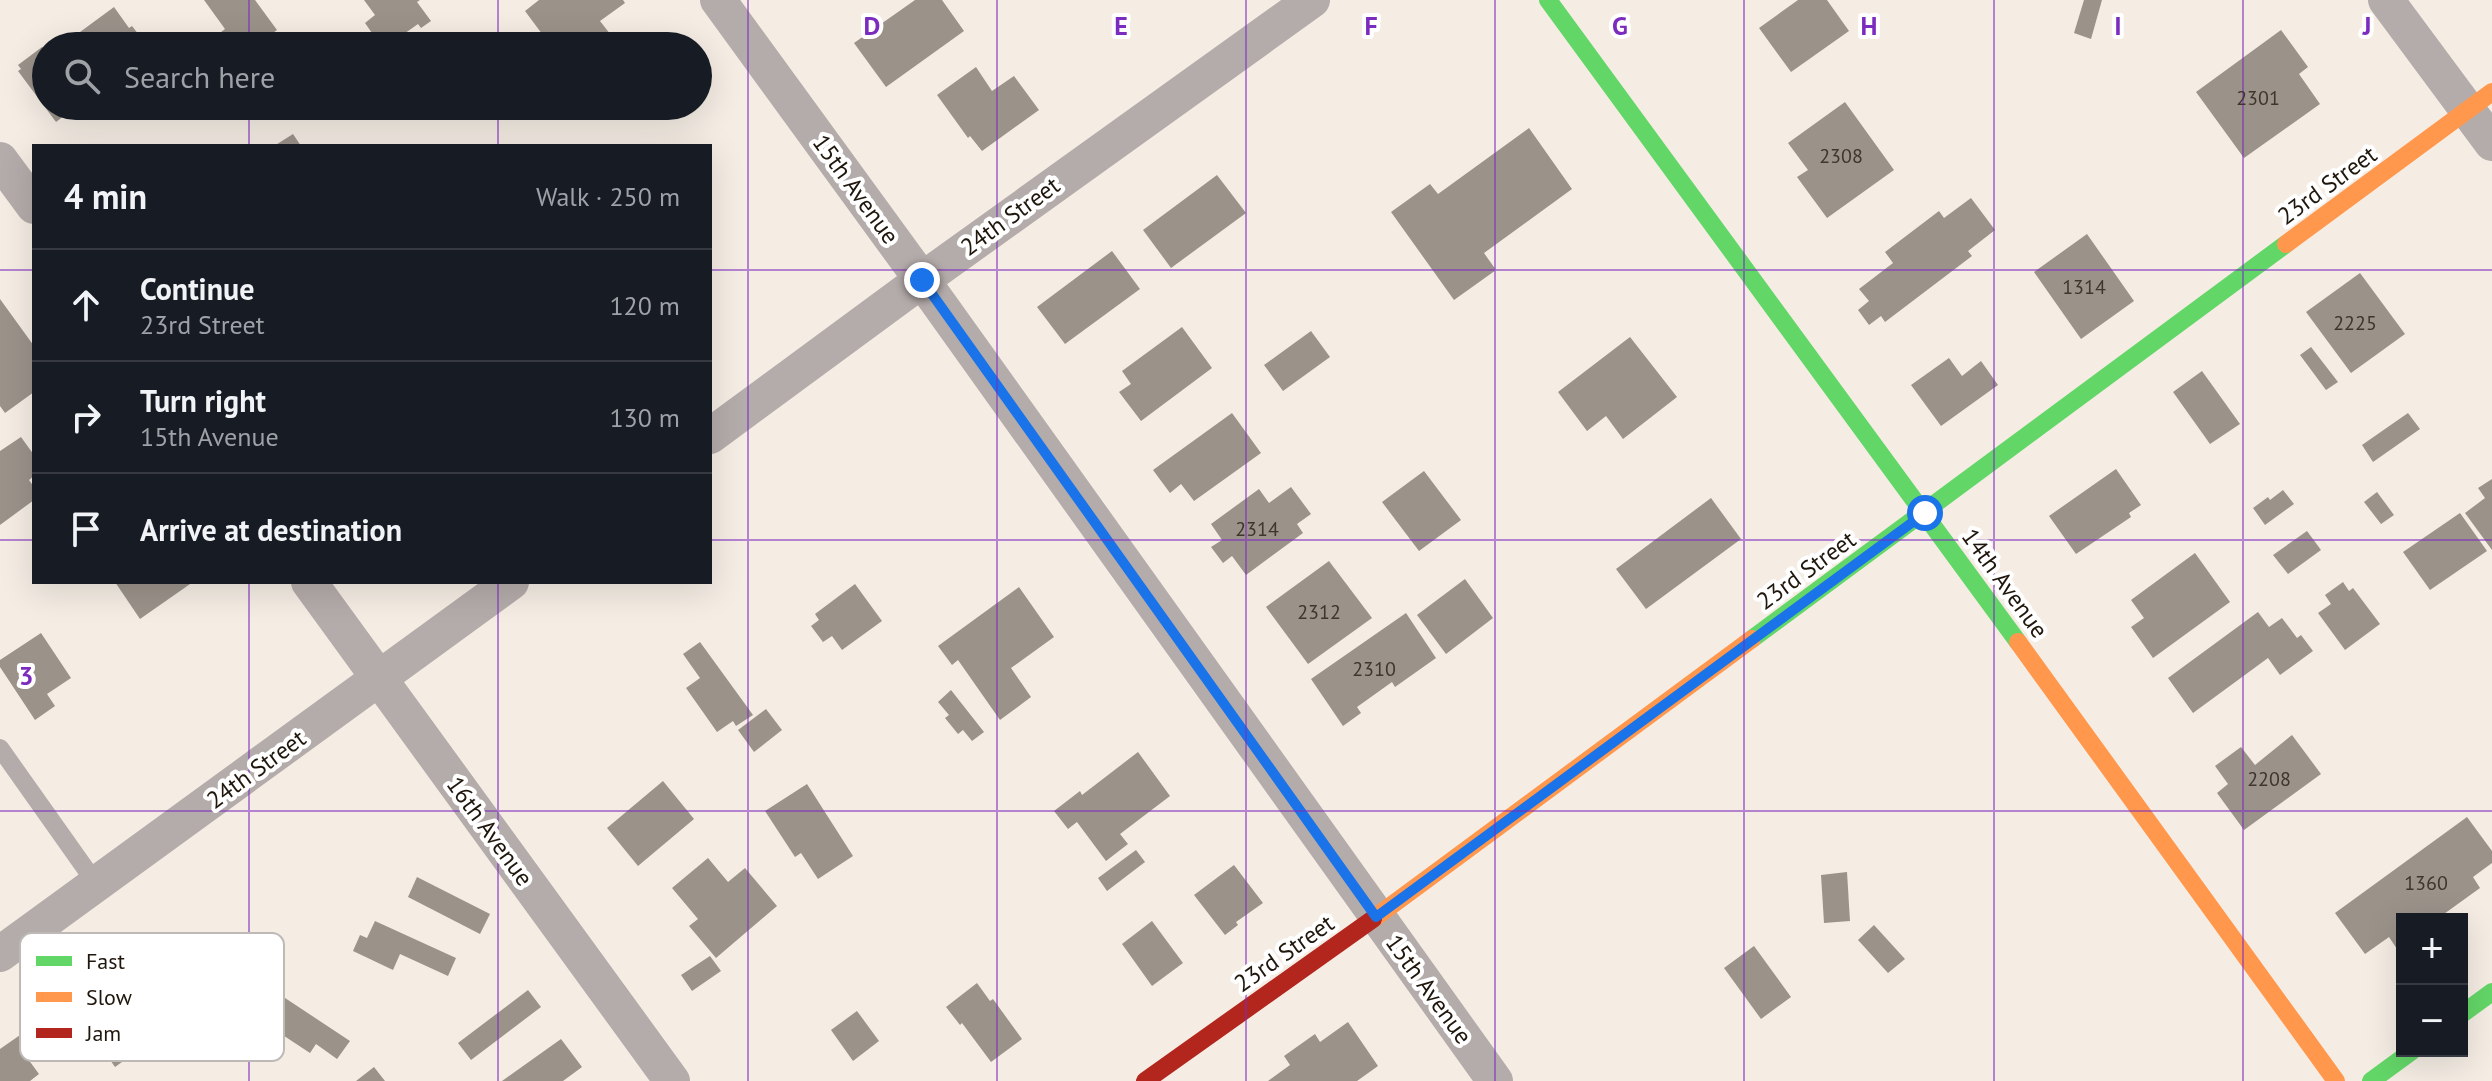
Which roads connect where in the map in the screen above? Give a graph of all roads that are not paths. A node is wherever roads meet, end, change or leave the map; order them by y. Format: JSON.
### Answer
{"nodes":[{"id":1,"x":718,"y":0,"type":"edge"},
{"id":2,"x":1312,"y":0,"type":"edge"},
{"id":3,"x":1548,"y":0,"type":"edge"},
{"id":4,"x":2386,"y":0,"type":"edge"},
{"id":5,"x":2480,"y":101,"type":"edge"},
{"id":6,"x":2492,"y":143,"type":"edge"},
{"id":7,"x":0,"y":160,"type":"edge"},
{"id":8,"x":32,"y":203,"type":"edge"},
{"id":9,"x":922,"y":280,"type":"junction"},
{"id":10,"x":712,"y":435,"type":"edge"},
{"id":11,"x":1925,"y":513,"type":"junction"},
{"id":12,"x":310,"y":584,"type":"edge"},
{"id":13,"x":508,"y":584,"type":"edge"},
{"id":14,"x":380,"y":679,"type":"junction"},
{"id":15,"x":0,"y":748,"type":"edge"},
{"id":16,"x":97,"y":885,"type":"junction"},
{"id":17,"x":1376,"y":917,"type":"junction"},
{"id":18,"x":30,"y":933,"type":"edge"},
{"id":19,"x":20,"y":940,"type":"edge"},
{"id":20,"x":0,"y":954,"type":"edge"},
{"id":21,"x":2492,"y":992,"type":"edge"},
{"id":22,"x":2468,"y":1010,"type":"edge"},
{"id":23,"x":2404,"y":1057,"type":"edge"},
{"id":24,"x":672,"y":1081,"type":"edge"},
{"id":25,"x":1145,"y":1081,"type":"edge"},
{"id":26,"x":1495,"y":1081,"type":"edge"},
{"id":27,"x":2336,"y":1081,"type":"edge"},
{"id":28,"x":2371,"y":1081,"type":"edge"}],
"edges":[{"from":1,"to":9,"type":"street","name":"15th Avenue"},
{"from":2,"to":9,"type":"street","name":"24th Street"},
{"from":3,"to":11,"type":"street","name":"14th Avenue"},
{"from":4,"to":5,"type":"street"},
{"from":5,"to":6,"type":"street"},
{"from":5,"to":11,"type":"street","name":"23rd Street"},
{"from":7,"to":8,"type":"street"},
{"from":9,"to":10,"type":"street","name":"24th Street"},
{"from":9,"to":17,"type":"street","name":"15th Avenue"},
{"from":11,"to":17,"type":"street","name":"23rd Street"},
{"from":11,"to":27,"type":"street","name":"14th Avenue"},
{"from":12,"to":14,"type":"street","name":"16th Avenue"},
{"from":13,"to":14,"type":"street","name":"24th Street"},
{"from":14,"to":16,"type":"street","name":"24th Street"},
{"from":14,"to":24,"type":"street","name":"16th Avenue"},
{"from":15,"to":16,"type":"lane"},
{"from":16,"to":18,"type":"street","name":"24th Street"},
{"from":17,"to":25,"type":"street","name":"23rd Street"},
{"from":17,"to":26,"type":"street","name":"15th Avenue"},
{"from":19,"to":20,"type":"street","name":"24th Street"},
{"from":21,"to":22,"type":"street"},
{"from":23,"to":28,"type":"street"}]}
